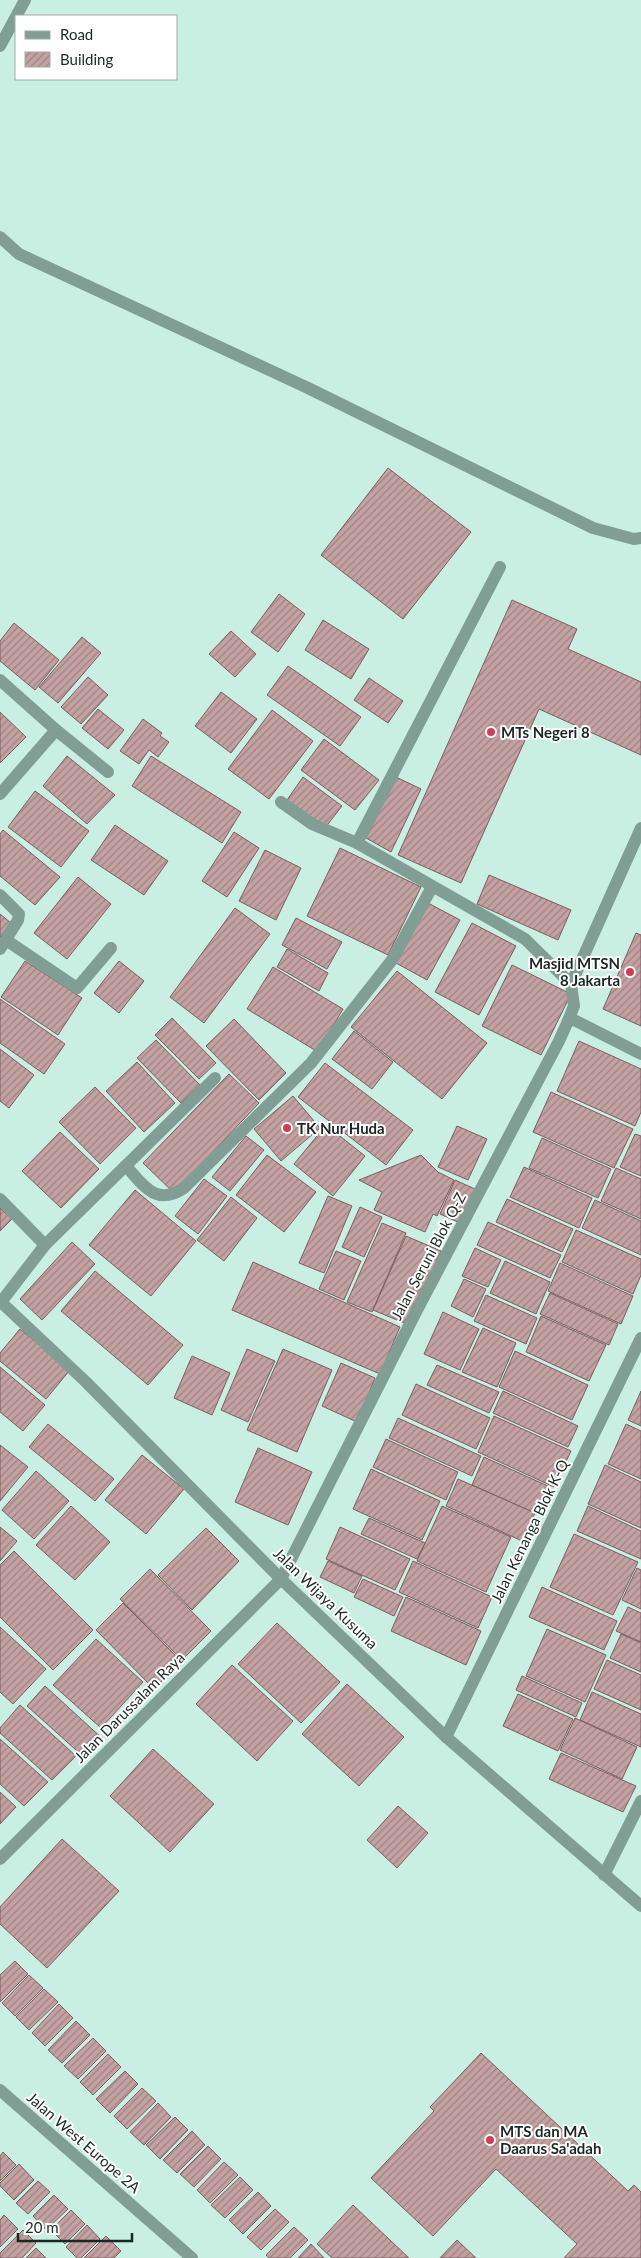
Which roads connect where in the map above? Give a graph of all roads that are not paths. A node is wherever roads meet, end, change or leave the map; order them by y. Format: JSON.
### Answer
{"nodes":[{"id":1,"x":25,"y":0,"type":"edge"},
{"id":2,"x":17,"y":15,"type":"edge"},
{"id":3,"x":15,"y":18,"type":"edge"},
{"id":4,"x":0,"y":46,"type":"edge"},
{"id":5,"x":0,"y":237,"type":"edge"},
{"id":6,"x":641,"y":538,"type":"edge"},
{"id":7,"x":500,"y":567,"type":"dead end"},
{"id":8,"x":0,"y":680,"type":"edge"},
{"id":9,"x":56,"y":730,"type":"junction"},
{"id":10,"x":108,"y":772,"type":"dead end"},
{"id":11,"x":0,"y":794,"type":"edge"},
{"id":12,"x":281,"y":802,"type":"dead end"},
{"id":13,"x":641,"y":828,"type":"edge"},
{"id":14,"x":357,"y":843,"type":"junction"},
{"id":15,"x":432,"y":887,"type":"junction"},
{"id":16,"x":0,"y":895,"type":"edge"},
{"id":17,"x":3,"y":945,"type":"edge"},
{"id":18,"x":111,"y":948,"type":"dead end"},
{"id":19,"x":571,"y":984,"type":"junction"},
{"id":20,"x":568,"y":1021,"type":"junction"},
{"id":21,"x":641,"y":1054,"type":"edge"},
{"id":22,"x":215,"y":1078,"type":"dead end"},
{"id":23,"x":126,"y":1166,"type":"junction"},
{"id":24,"x":0,"y":1199,"type":"edge"},
{"id":25,"x":45,"y":1245,"type":"junction"},
{"id":26,"x":0,"y":1301,"type":"edge"},
{"id":27,"x":641,"y":1338,"type":"edge"},
{"id":28,"x":281,"y":1579,"type":"junction"},
{"id":29,"x":446,"y":1737,"type":"junction"},
{"id":30,"x":641,"y":1801,"type":"edge"},
{"id":31,"x":0,"y":1859,"type":"edge"},
{"id":32,"x":604,"y":1875,"type":"junction"},
{"id":33,"x":641,"y":1906,"type":"edge"},
{"id":34,"x":0,"y":2090,"type":"edge"},
{"id":35,"x":192,"y":2258,"type":"edge"}],
"edges":[{"from":1,"to":2,"type":"street"},
{"from":3,"to":4,"type":"street"},
{"from":5,"to":6,"type":"street"},
{"from":7,"to":14,"type":"street"},
{"from":8,"to":9,"type":"street"},
{"from":9,"to":10,"type":"street"},
{"from":9,"to":11,"type":"street"},
{"from":12,"to":14,"type":"street"},
{"from":13,"to":19,"type":"street"},
{"from":14,"to":15,"type":"street"},
{"from":15,"to":19,"type":"street"},
{"from":15,"to":23,"type":"street"},
{"from":16,"to":17,"type":"street"},
{"from":17,"to":18,"type":"street"},
{"from":19,"to":20,"type":"street","name":"Jalan Seruni Blok Q-Z"},
{"from":20,"to":21,"type":"street"},
{"from":20,"to":28,"type":"street","name":"Jalan Seruni Blok Q-Z"},
{"from":22,"to":23,"type":"street"},
{"from":23,"to":25,"type":"street"},
{"from":24,"to":25,"type":"street"},
{"from":25,"to":26,"type":"street"},
{"from":26,"to":28,"type":"street","name":"Jalan Wijaya Kusuma"},
{"from":27,"to":29,"type":"street","name":"Jalan Kenanga Blok K-Q"},
{"from":28,"to":29,"type":"street","name":"Jalan Wijaya Kusuma"},
{"from":28,"to":31,"type":"street","name":"Jalan Darussalam Raya"},
{"from":29,"to":32,"type":"street","name":"Jalan Wijaya Kusuma"},
{"from":30,"to":32,"type":"street"},
{"from":32,"to":33,"type":"street","name":"Jalan Wijaya Kusuma"},
{"from":34,"to":35,"type":"street","name":"Jalan West Europe 2A"}]}
